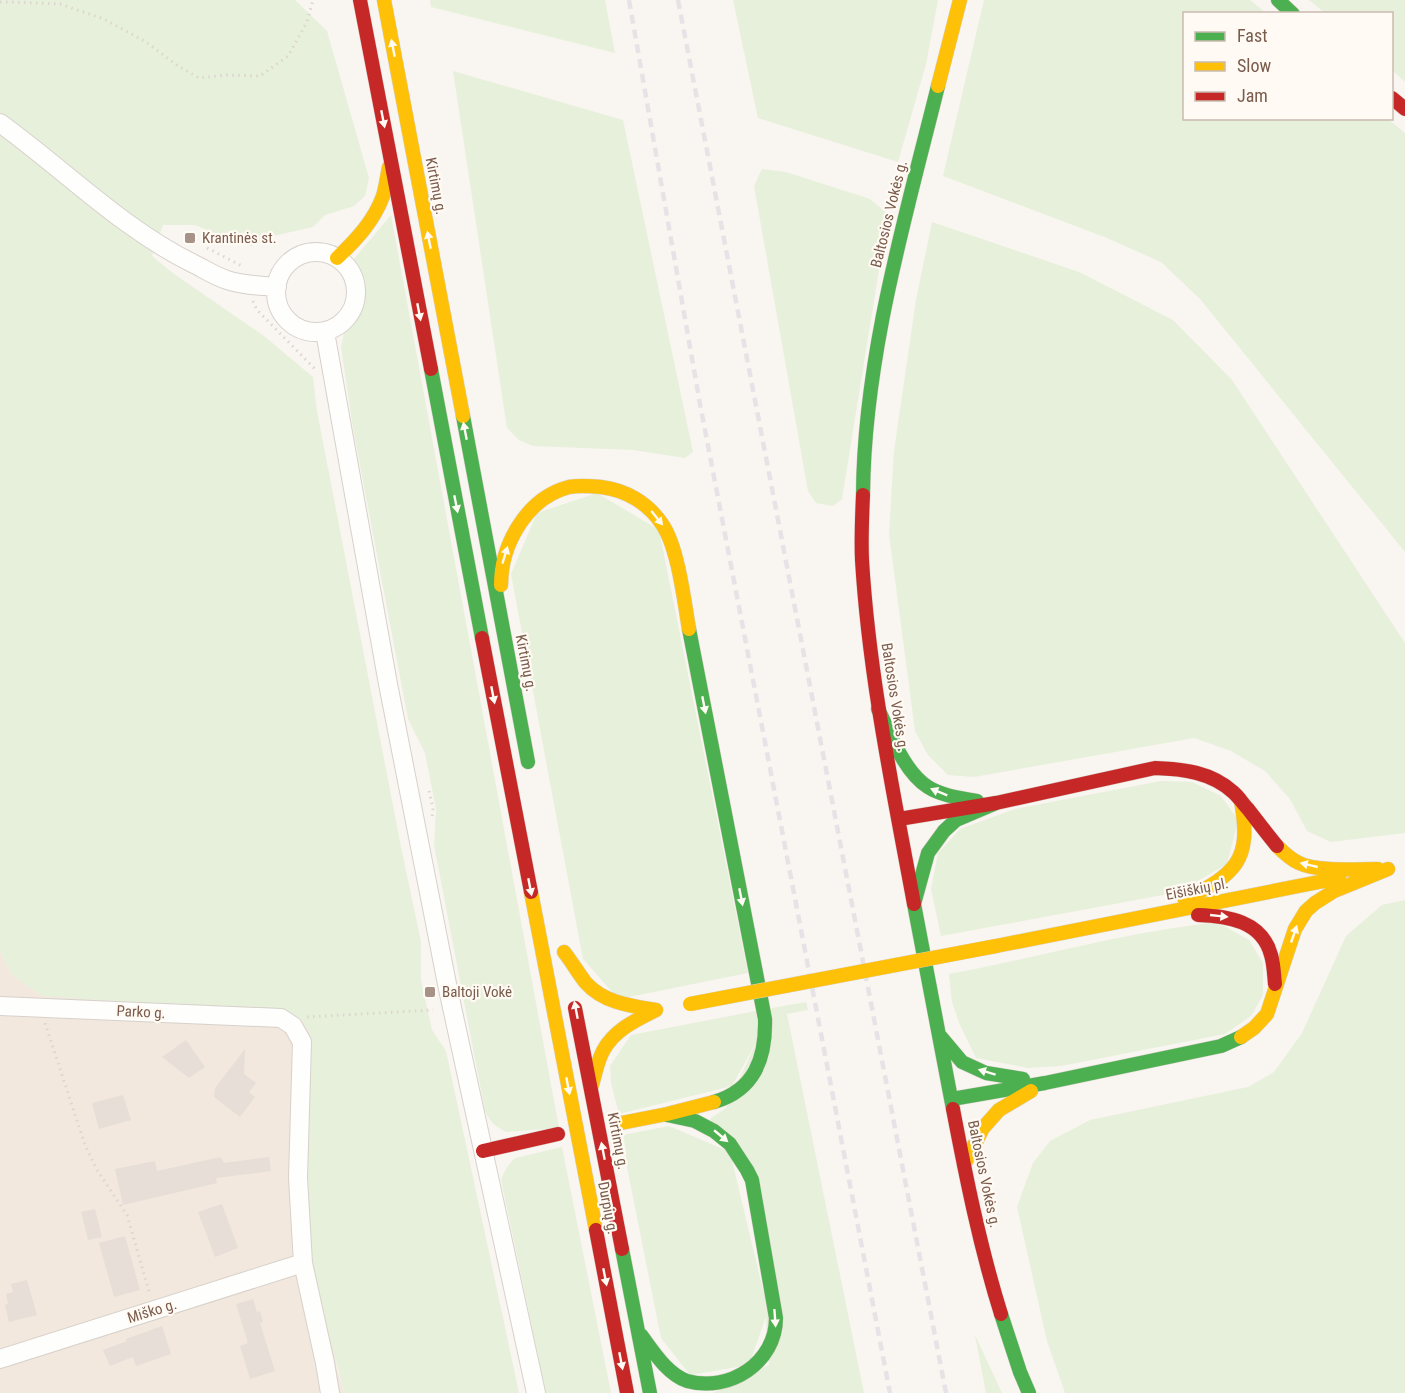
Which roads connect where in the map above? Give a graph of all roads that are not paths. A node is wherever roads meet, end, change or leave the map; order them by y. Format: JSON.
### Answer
{"nodes":[{"id":1,"x":360,"y":0,"type":"edge"},
{"id":2,"x":384,"y":0,"type":"edge"},
{"id":3,"x":960,"y":0,"type":"edge"},
{"id":4,"x":1278,"y":0,"type":"edge"},
{"id":5,"x":1291,"y":12,"type":"edge"},
{"id":6,"x":1393,"y":99,"type":"edge"},
{"id":7,"x":1405,"y":109,"type":"edge"},
{"id":8,"x":0,"y":123,"type":"edge"},
{"id":9,"x":390,"y":160,"type":"junction"},
{"id":10,"x":337,"y":258,"type":"junction"},
{"id":11,"x":277,"y":287,"type":"junction"},
{"id":12,"x":325,"y":332,"type":"junction"},
{"id":13,"x":499,"y":612,"type":"junction"},
{"id":14,"x":878,"y":709,"type":"junction"},
{"id":15,"x":531,"y":777,"type":"dead end"},
{"id":16,"x":1241,"y":801,"type":"junction"},
{"id":17,"x":996,"y":803,"type":"junction"},
{"id":18,"x":899,"y":819,"type":"junction"},
{"id":19,"x":1405,"y":866,"type":"edge"},
{"id":20,"x":1388,"y":869,"type":"junction"},
{"id":21,"x":914,"y":904,"type":"junction"},
{"id":22,"x":1161,"y":913,"type":"junction"},
{"id":23,"x":1276,"y":990,"type":"junction"},
{"id":24,"x":0,"y":1006,"type":"edge"},
{"id":25,"x":673,"y":1007,"type":"junction"},
{"id":26,"x":939,"y":1035,"type":"junction"},
{"id":27,"x":1045,"y":1083,"type":"junction"},
{"id":28,"x":591,"y":1088,"type":"junction"},
{"id":29,"x":952,"y":1099,"type":"junction"},
{"id":30,"x":667,"y":1115,"type":"junction"},
{"id":31,"x":621,"y":1123,"type":"dead end"},
{"id":32,"x":558,"y":1134,"type":"dead end"},
{"id":33,"x":483,"y":1151,"type":"junction"},
{"id":34,"x":964,"y":1165,"type":"junction"},
{"id":35,"x":303,"y":1263,"type":"junction"},
{"id":36,"x":638,"y":1332,"type":"junction"},
{"id":37,"x":0,"y":1359,"type":"edge"},
{"id":38,"x":330,"y":1393,"type":"edge"},
{"id":39,"x":536,"y":1393,"type":"edge"},
{"id":40,"x":627,"y":1393,"type":"edge"},
{"id":41,"x":650,"y":1393,"type":"edge"},
{"id":42,"x":1029,"y":1393,"type":"edge"}],
"edges":[{"from":1,"to":9,"type":"main road","one_way":true},
{"from":13,"to":2,"type":"main road","name":"Kirtimų g.","one_way":true},
{"from":3,"to":14,"type":"main road","name":"Baltosios Vokės g."},
{"from":4,"to":5,"type":"main road"},
{"from":6,"to":7,"type":"main road"},
{"from":8,"to":11,"type":"street"},
{"from":9,"to":10,"type":"main road"},
{"from":9,"to":40,"type":"main road","name":"Durpių g.","one_way":true},
{"from":10,"to":11,"type":"street"},
{"from":10,"to":12,"type":"street"},
{"from":11,"to":12,"type":"street"},
{"from":12,"to":33,"type":"street"},
{"from":13,"to":15,"type":"main road","name":"Kirtimų g."},
{"from":13,"to":30,"type":"main road","one_way":true},
{"from":17,"to":14,"type":"main road","one_way":true},
{"from":14,"to":18,"type":"main road","name":"Baltosios Vokės g."},
{"from":16,"to":17,"type":"main road"},
{"from":20,"to":16,"type":"main road","one_way":true},
{"from":16,"to":22,"type":"main road"},
{"from":17,"to":18,"type":"main road"},
{"from":17,"to":21,"type":"main road"},
{"from":18,"to":21,"type":"main road","name":"Baltosios Vokės g."},
{"from":19,"to":20,"type":"main road","name":"Eišiškių pl."},
{"from":20,"to":22,"type":"main road","name":"Eišiškių pl."},
{"from":23,"to":20,"type":"main road","one_way":true},
{"from":21,"to":26,"type":"main road","name":"Baltosios Vokės g."},
{"from":22,"to":23,"type":"main road","one_way":true},
{"from":22,"to":25,"type":"main road","name":"Eišiškių pl.","bridge":true},
{"from":23,"to":27,"type":"main road"},
{"from":24,"to":35,"type":"street","name":"Parko g."},
{"from":25,"to":28,"type":"main road"},
{"from":28,"to":25,"type":"main road","name":"Kirtimų g.","one_way":true},
{"from":27,"to":26,"type":"main road","one_way":true},
{"from":26,"to":29,"type":"main road","name":"Baltosios Vokės g."},
{"from":27,"to":29,"type":"main road"},
{"from":27,"to":34,"type":"main road"},
{"from":36,"to":28,"type":"main road","name":"Kirtimų g.","one_way":true},
{"from":29,"to":34,"type":"main road","name":"Baltosios Vokės g."},
{"from":30,"to":31,"type":"main road"},
{"from":30,"to":36,"type":"main road","one_way":true},
{"from":32,"to":33,"type":"main road"},
{"from":33,"to":39,"type":"street"},
{"from":34,"to":42,"type":"main road","name":"Baltosios Vokės g."},
{"from":35,"to":37,"type":"street","name":"Miško g."},
{"from":35,"to":38,"type":"street"},
{"from":36,"to":41,"type":"main road"}]}
